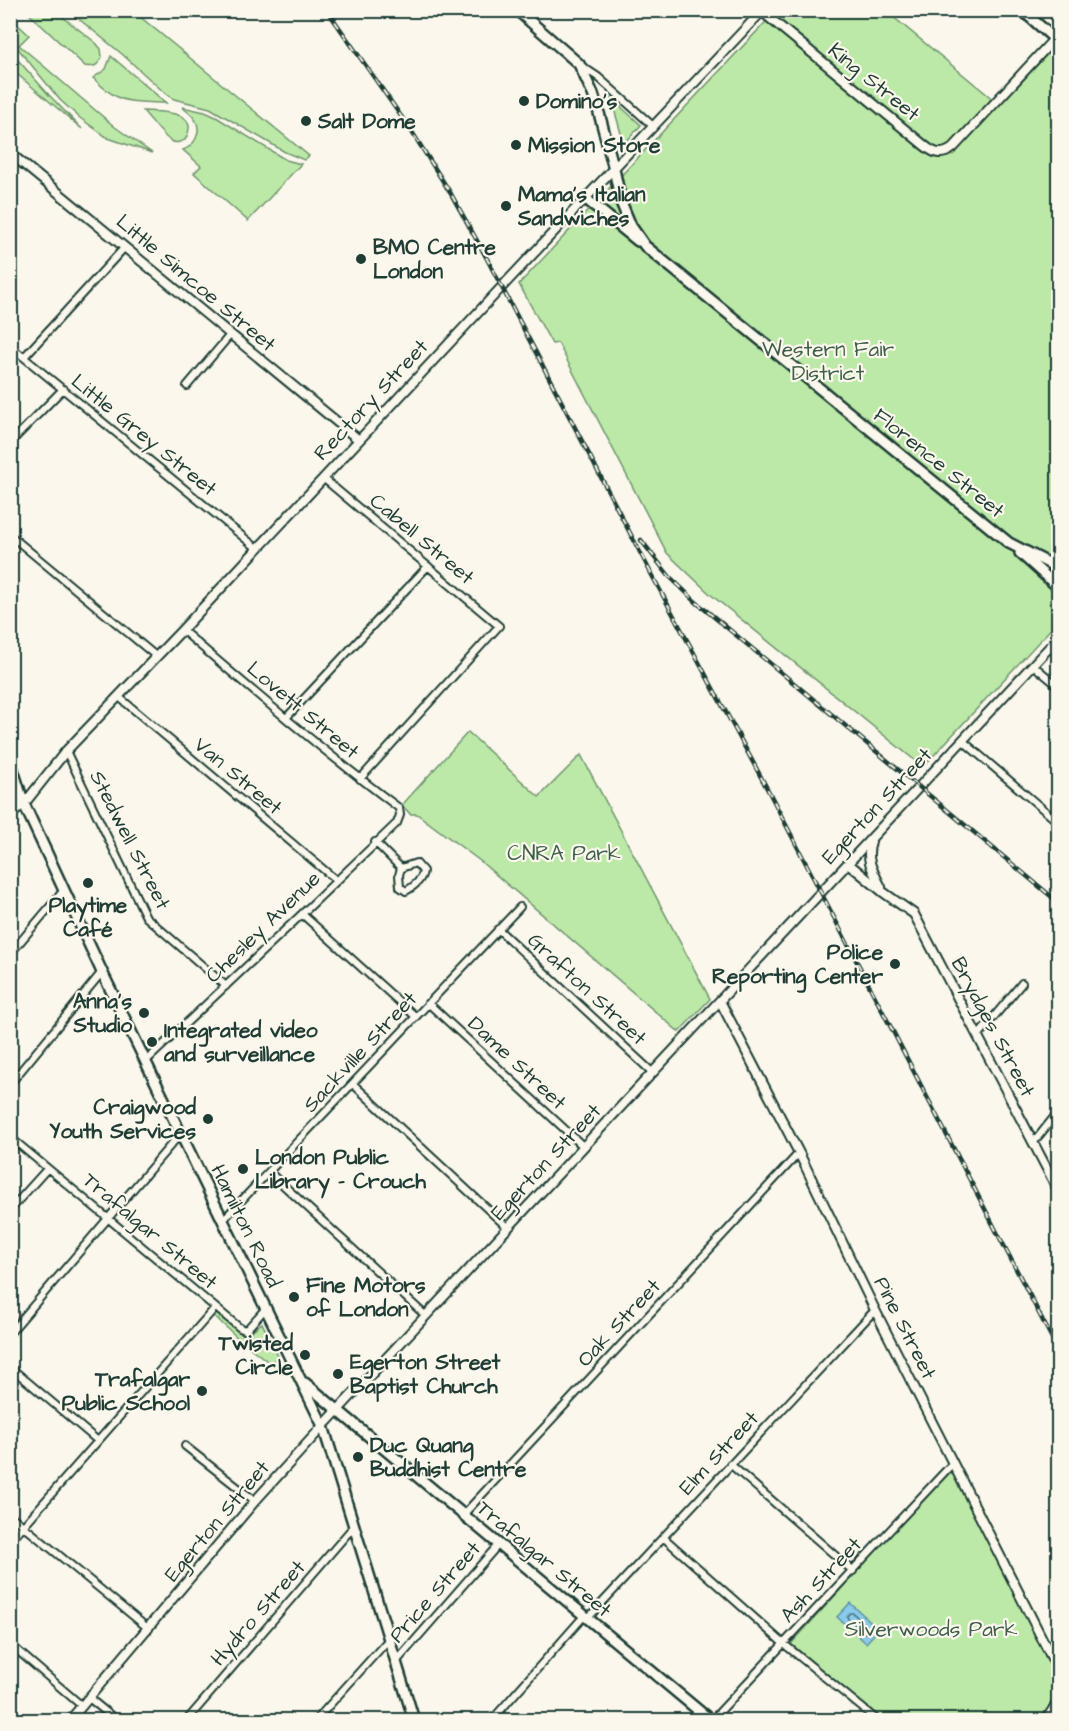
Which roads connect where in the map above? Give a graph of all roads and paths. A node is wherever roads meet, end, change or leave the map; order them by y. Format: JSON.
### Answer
{"nodes":[{"id":1,"x":517,"y":10,"type":"edge"},
{"id":2,"x":1022,"y":10,"type":"edge"},
{"id":3,"x":762,"y":11,"type":"edge"},
{"id":4,"x":528,"y":14,"type":"edge"},
{"id":5,"x":1057,"y":38,"type":"edge"},
{"id":6,"x":579,"y":64,"type":"junction"},
{"id":7,"x":653,"y":126,"type":"junction"},
{"id":8,"x":10,"y":153,"type":"edge"},
{"id":9,"x":614,"y":169,"type":"junction"},
{"id":10,"x":586,"y":199,"type":"junction"},
{"id":11,"x":645,"y":246,"type":"junction"},
{"id":12,"x":124,"y":248,"type":"junction"},
{"id":13,"x":230,"y":335,"type":"junction"},
{"id":14,"x":10,"y":346,"type":"edge"},
{"id":15,"x":24,"y":357,"type":"junction"},
{"id":16,"x":187,"y":386,"type":"dead end"},
{"id":17,"x":63,"y":389,"type":"junction"},
{"id":18,"x":359,"y":440,"type":"junction"},
{"id":19,"x":10,"y":443,"type":"edge"},
{"id":20,"x":323,"y":478,"type":"junction"},
{"id":21,"x":10,"y":535,"type":"edge"},
{"id":22,"x":1009,"y":543,"type":"junction"},
{"id":23,"x":258,"y":549,"type":"junction"},
{"id":24,"x":428,"y":566,"type":"junction"},
{"id":25,"x":1059,"y":568,"type":"edge"},
{"id":26,"x":1059,"y":587,"type":"edge"},
{"id":27,"x":182,"y":630,"type":"junction"},
{"id":28,"x":1059,"y":638,"type":"edge"},
{"id":29,"x":157,"y":657,"type":"junction"},
{"id":30,"x":1034,"y":665,"type":"junction"},
{"id":31,"x":1059,"y":686,"type":"edge"},
{"id":32,"x":119,"y":697,"type":"junction"},
{"id":33,"x":286,"y":718,"type":"junction"},
{"id":34,"x":963,"y":741,"type":"junction"},
{"id":35,"x":66,"y":751,"type":"junction"},
{"id":36,"x":10,"y":760,"type":"edge"},
{"id":37,"x":360,"y":779,"type":"junction"},
{"id":38,"x":24,"y":804,"type":"junction"},
{"id":39,"x":400,"y":815,"type":"joint"},
{"id":40,"x":10,"y":818,"type":"edge"},
{"id":41,"x":1059,"y":822,"type":"edge"},
{"id":42,"x":873,"y":838,"type":"junction"},
{"id":43,"x":375,"y":842,"type":"junction"},
{"id":44,"x":849,"y":864,"type":"junction"},
{"id":45,"x":401,"y":868,"type":"junction"},
{"id":46,"x":336,"y":880,"type":"junction"},
{"id":47,"x":64,"y":890,"type":"junction"},
{"id":48,"x":883,"y":892,"type":"junction"},
{"id":49,"x":520,"y":906,"type":"dead end"},
{"id":50,"x":302,"y":915,"type":"junction"},
{"id":51,"x":498,"y":929,"type":"junction"},
{"id":52,"x":10,"y":954,"type":"edge"},
{"id":53,"x":102,"y":972,"type":"junction"},
{"id":54,"x":1022,"y":983,"type":"dead end"},
{"id":55,"x":226,"y":986,"type":"junction"},
{"id":56,"x":720,"y":1001,"type":"junction"},
{"id":57,"x":428,"y":1003,"type":"junction"},
{"id":58,"x":415,"y":1016,"type":"junction"},
{"id":59,"x":978,"y":1035,"type":"junction"},
{"id":60,"x":146,"y":1061,"type":"junction"},
{"id":61,"x":653,"y":1073,"type":"junction"},
{"id":62,"x":10,"y":1084,"type":"edge"},
{"id":63,"x":353,"y":1084,"type":"junction"},
{"id":64,"x":1059,"y":1112,"type":"edge"},
{"id":65,"x":182,"y":1133,"type":"junction"},
{"id":66,"x":10,"y":1137,"type":"edge"},
{"id":67,"x":1034,"y":1142,"type":"junction"},
{"id":68,"x":584,"y":1147,"type":"junction"},
{"id":69,"x":799,"y":1153,"type":"junction"},
{"id":70,"x":47,"y":1169,"type":"junction"},
{"id":71,"x":269,"y":1172,"type":"junction"},
{"id":72,"x":1059,"y":1190,"type":"edge"},
{"id":73,"x":10,"y":1210,"type":"edge"},
{"id":74,"x":109,"y":1218,"type":"junction"},
{"id":75,"x":223,"y":1220,"type":"junction"},
{"id":76,"x":508,"y":1228,"type":"junction"},
{"id":77,"x":215,"y":1308,"type":"junction"},
{"id":78,"x":266,"y":1308,"type":"junction"},
{"id":79,"x":876,"y":1310,"type":"junction"},
{"id":80,"x":426,"y":1316,"type":"junction"},
{"id":81,"x":10,"y":1333,"type":"edge"},
{"id":82,"x":10,"y":1366,"type":"edge"},
{"id":83,"x":301,"y":1379,"type":"junction"},
{"id":84,"x":338,"y":1411,"type":"junction"},
{"id":85,"x":323,"y":1426,"type":"junction"},
{"id":86,"x":98,"y":1441,"type":"junction"},
{"id":87,"x":185,"y":1446,"type":"dead end"},
{"id":88,"x":953,"y":1463,"type":"junction"},
{"id":89,"x":730,"y":1464,"type":"junction"},
{"id":90,"x":255,"y":1501,"type":"junction"},
{"id":91,"x":10,"y":1515,"type":"edge"},
{"id":92,"x":463,"y":1515,"type":"junction"},
{"id":93,"x":23,"y":1526,"type":"junction"},
{"id":94,"x":354,"y":1526,"type":"junction"},
{"id":95,"x":663,"y":1537,"type":"junction"},
{"id":96,"x":10,"y":1541,"type":"edge"},
{"id":97,"x":498,"y":1545,"type":"junction"},
{"id":98,"x":853,"y":1571,"type":"junction"},
{"id":99,"x":585,"y":1617,"type":"junction"},
{"id":100,"x":149,"y":1629,"type":"junction"},
{"id":101,"x":389,"y":1639,"type":"junction"},
{"id":102,"x":10,"y":1644,"type":"edge"},
{"id":103,"x":784,"y":1644,"type":"junction"},
{"id":104,"x":396,"y":1662,"type":"junction"},
{"id":105,"x":1059,"y":1670,"type":"edge"},
{"id":106,"x":89,"y":1698,"type":"junction"},
{"id":107,"x":1059,"y":1702,"type":"edge"},
{"id":108,"x":82,"y":1706,"type":"junction"},
{"id":109,"x":699,"y":1712,"type":"junction"},
{"id":110,"x":70,"y":1720,"type":"edge"},
{"id":111,"x":116,"y":1720,"type":"edge"},
{"id":112,"x":187,"y":1720,"type":"edge"},
{"id":113,"x":316,"y":1720,"type":"edge"},
{"id":114,"x":414,"y":1720,"type":"edge"},
{"id":115,"x":492,"y":1720,"type":"edge"},
{"id":116,"x":691,"y":1720,"type":"edge"},
{"id":117,"x":711,"y":1720,"type":"edge"},
{"id":118,"x":877,"y":1720,"type":"edge"},
{"id":119,"x":1046,"y":1720,"type":"edge"}],
"edges":[{"from":1,"to":4,"type":"main road"},
{"from":2,"to":5,"type":"main road"},
{"from":3,"to":5,"type":"street","name":"King Street"},
{"from":3,"to":7,"type":"street","name":"Rectory Street"},
{"from":4,"to":6,"type":"main road"},
{"from":6,"to":7,"type":"street"},
{"from":6,"to":9,"type":"main road","name":"Florence Street"},
{"from":7,"to":9,"type":"street","name":"Rectory Street"},
{"from":8,"to":12,"type":"street","name":"Little Simcoe Street"},
{"from":9,"to":10,"type":"street","name":"Rectory Street"},
{"from":9,"to":11,"type":"main road","name":"Florence Street"},
{"from":10,"to":11,"type":"main road"},
{"from":10,"to":18,"type":"street","name":"Rectory Street"},
{"from":11,"to":22,"type":"main road","name":"Florence Street"},
{"from":12,"to":13,"type":"street","name":"Little Simcoe Street"},
{"from":12,"to":15,"type":"street"},
{"from":13,"to":16,"type":"street"},
{"from":13,"to":18,"type":"street","name":"Little Simcoe Street"},
{"from":14,"to":15,"type":"street","name":"Little Grey Street"},
{"from":15,"to":17,"type":"street","name":"Little Grey Street"},
{"from":17,"to":19,"type":"street"},
{"from":17,"to":23,"type":"street","name":"Little Grey Street"},
{"from":18,"to":20,"type":"street","name":"Rectory Street"},
{"from":20,"to":23,"type":"street","name":"Rectory Street"},
{"from":20,"to":24,"type":"street","name":"Cabell Street"},
{"from":21,"to":29,"type":"street"},
{"from":22,"to":25,"type":"main road","name":"Florence Street"},
{"from":22,"to":26,"type":"main road"},
{"from":23,"to":27,"type":"street","name":"Rectory Street"},
{"from":24,"to":33,"type":"street"},
{"from":24,"to":37,"type":"street","name":"Cabell Street"},
{"from":27,"to":29,"type":"street","name":"Rectory Street"},
{"from":27,"to":33,"type":"street","name":"Lovett Street"},
{"from":28,"to":30,"type":"street","name":"Egerton Street"},
{"from":29,"to":32,"type":"street","name":"Rectory Street"},
{"from":30,"to":31,"type":"street"},
{"from":30,"to":34,"type":"street","name":"Egerton Street"},
{"from":32,"to":35,"type":"street","name":"Rectory Street"},
{"from":32,"to":46,"type":"street","name":"Van Street"},
{"from":33,"to":37,"type":"street","name":"Lovett Street"},
{"from":34,"to":41,"type":"street"},
{"from":34,"to":42,"type":"street","name":"Egerton Street"},
{"from":35,"to":38,"type":"street","name":"Rectory Street"},
{"from":35,"to":55,"type":"street","name":"Stedwell Street"},
{"from":36,"to":38,"type":"main road","name":"Hamilton Road"},
{"from":37,"to":39,"type":"street","name":"Lovett Street"},
{"from":38,"to":40,"type":"street","name":"Rectory Street"},
{"from":38,"to":47,"type":"main road","name":"Hamilton Road"},
{"from":39,"to":43,"type":"street","name":"Chesley Avenue"},
{"from":42,"to":44,"type":"street","name":"Egerton Street"},
{"from":42,"to":48,"type":"street"},
{"from":43,"to":45,"type":"street"},
{"from":43,"to":46,"type":"street","name":"Chesley Avenue"},
{"from":44,"to":48,"type":"street","name":"Brydges Street"},
{"from":44,"to":56,"type":"street","name":"Egerton Street"},
{"from":45,"to":45,"type":"street"},
{"from":46,"to":50,"type":"street","name":"Chesley Avenue"},
{"from":47,"to":52,"type":"street"},
{"from":47,"to":53,"type":"main road","name":"Hamilton Road"},
{"from":48,"to":59,"type":"street","name":"Brydges Street"},
{"from":49,"to":51,"type":"street","name":"Sackville Street"},
{"from":50,"to":55,"type":"street","name":"Chesley Avenue"},
{"from":50,"to":58,"type":"street"},
{"from":51,"to":57,"type":"street","name":"Sackville Street"},
{"from":51,"to":61,"type":"street","name":"Grafton Street"},
{"from":53,"to":60,"type":"main road","name":"Hamilton Road"},
{"from":53,"to":62,"type":"street"},
{"from":54,"to":59,"type":"street"},
{"from":55,"to":60,"type":"street","name":"Chesley Avenue"},
{"from":56,"to":61,"type":"street","name":"Egerton Street"},
{"from":56,"to":69,"type":"street","name":"Pine Street"},
{"from":57,"to":58,"type":"street","name":"Sackville Street"},
{"from":57,"to":68,"type":"street","name":"Dame Street"},
{"from":58,"to":63,"type":"street","name":"Sackville Street"},
{"from":59,"to":67,"type":"street","name":"Brydges Street"},
{"from":60,"to":65,"type":"main road","name":"Hamilton Road"},
{"from":61,"to":68,"type":"street","name":"Egerton Street"},
{"from":63,"to":71,"type":"street","name":"Sackville Street"},
{"from":63,"to":76,"type":"street"},
{"from":64,"to":67,"type":"street"},
{"from":65,"to":74,"type":"street"},
{"from":65,"to":75,"type":"main road","name":"Hamilton Road"},
{"from":66,"to":70,"type":"street","name":"Trafalgar Street"},
{"from":67,"to":72,"type":"street","name":"Brydges Street"},
{"from":68,"to":76,"type":"street","name":"Egerton Street"},
{"from":69,"to":79,"type":"street","name":"Pine Street"},
{"from":69,"to":92,"type":"street","name":"Oak Street"},
{"from":70,"to":73,"type":"street"},
{"from":70,"to":74,"type":"street","name":"Trafalgar Street"},
{"from":71,"to":75,"type":"street","name":"Sackville Street"},
{"from":71,"to":80,"type":"street"},
{"from":74,"to":77,"type":"street","name":"Trafalgar Street"},
{"from":74,"to":81,"type":"street"},
{"from":75,"to":78,"type":"main road","name":"Hamilton Road"},
{"from":76,"to":80,"type":"street","name":"Egerton Street"},
{"from":77,"to":78,"type":"street","name":"Trafalgar Street"},
{"from":77,"to":86,"type":"street"},
{"from":78,"to":83,"type":"main road","name":"Hamilton Road"},
{"from":79,"to":88,"type":"street","name":"Pine Street"},
{"from":79,"to":89,"type":"street","name":"Elm Street"},
{"from":80,"to":84,"type":"street","name":"Egerton Street"},
{"from":82,"to":86,"type":"street"},
{"from":83,"to":84,"type":"main road","name":"Trafalgar Street"},
{"from":83,"to":85,"type":"main road","name":"Hamilton Road"},
{"from":84,"to":85,"type":"street","name":"Egerton Street"},
{"from":84,"to":92,"type":"main road","name":"Trafalgar Street"},
{"from":85,"to":90,"type":"street","name":"Egerton Street"},
{"from":85,"to":94,"type":"main road","name":"Hamilton Road"},
{"from":86,"to":93,"type":"street"},
{"from":87,"to":90,"type":"street"},
{"from":88,"to":98,"type":"street","name":"Ash Street"},
{"from":88,"to":105,"type":"street","name":"Pine Street"},
{"from":89,"to":95,"type":"street","name":"Elm Street"},
{"from":89,"to":98,"type":"street"},
{"from":90,"to":100,"type":"street","name":"Egerton Street"},
{"from":91,"to":93,"type":"street"},
{"from":92,"to":97,"type":"main road","name":"Trafalgar Street"},
{"from":93,"to":96,"type":"street"},
{"from":93,"to":100,"type":"street"},
{"from":94,"to":101,"type":"main road","name":"Hamilton Road"},
{"from":94,"to":112,"type":"street","name":"Hydro Street"},
{"from":95,"to":99,"type":"street","name":"Elm Street"},
{"from":95,"to":103,"type":"street"},
{"from":97,"to":99,"type":"main road","name":"Trafalgar Street"},
{"from":97,"to":104,"type":"street","name":"Price Street"},
{"from":98,"to":103,"type":"street","name":"Ash Street"},
{"from":99,"to":109,"type":"main road","name":"Trafalgar Street"},
{"from":99,"to":115,"type":"street","name":"Elm Street"},
{"from":100,"to":106,"type":"street","name":"Egerton Street"},
{"from":101,"to":104,"type":"main road","name":"Hamilton Road"},
{"from":101,"to":113,"type":"street","name":"Price Street"},
{"from":102,"to":108,"type":"street"},
{"from":103,"to":117,"type":"street","name":"Ash Street"},
{"from":103,"to":118,"type":"street"},
{"from":104,"to":114,"type":"main road","name":"Hamilton Road"},
{"from":106,"to":108,"type":"street","name":"Egerton Street"},
{"from":106,"to":111,"type":"street"},
{"from":107,"to":119,"type":"street"},
{"from":108,"to":110,"type":"street","name":"Egerton Street"},
{"from":109,"to":116,"type":"street"},
{"from":109,"to":117,"type":"main road","name":"Trafalgar Street"}]}
